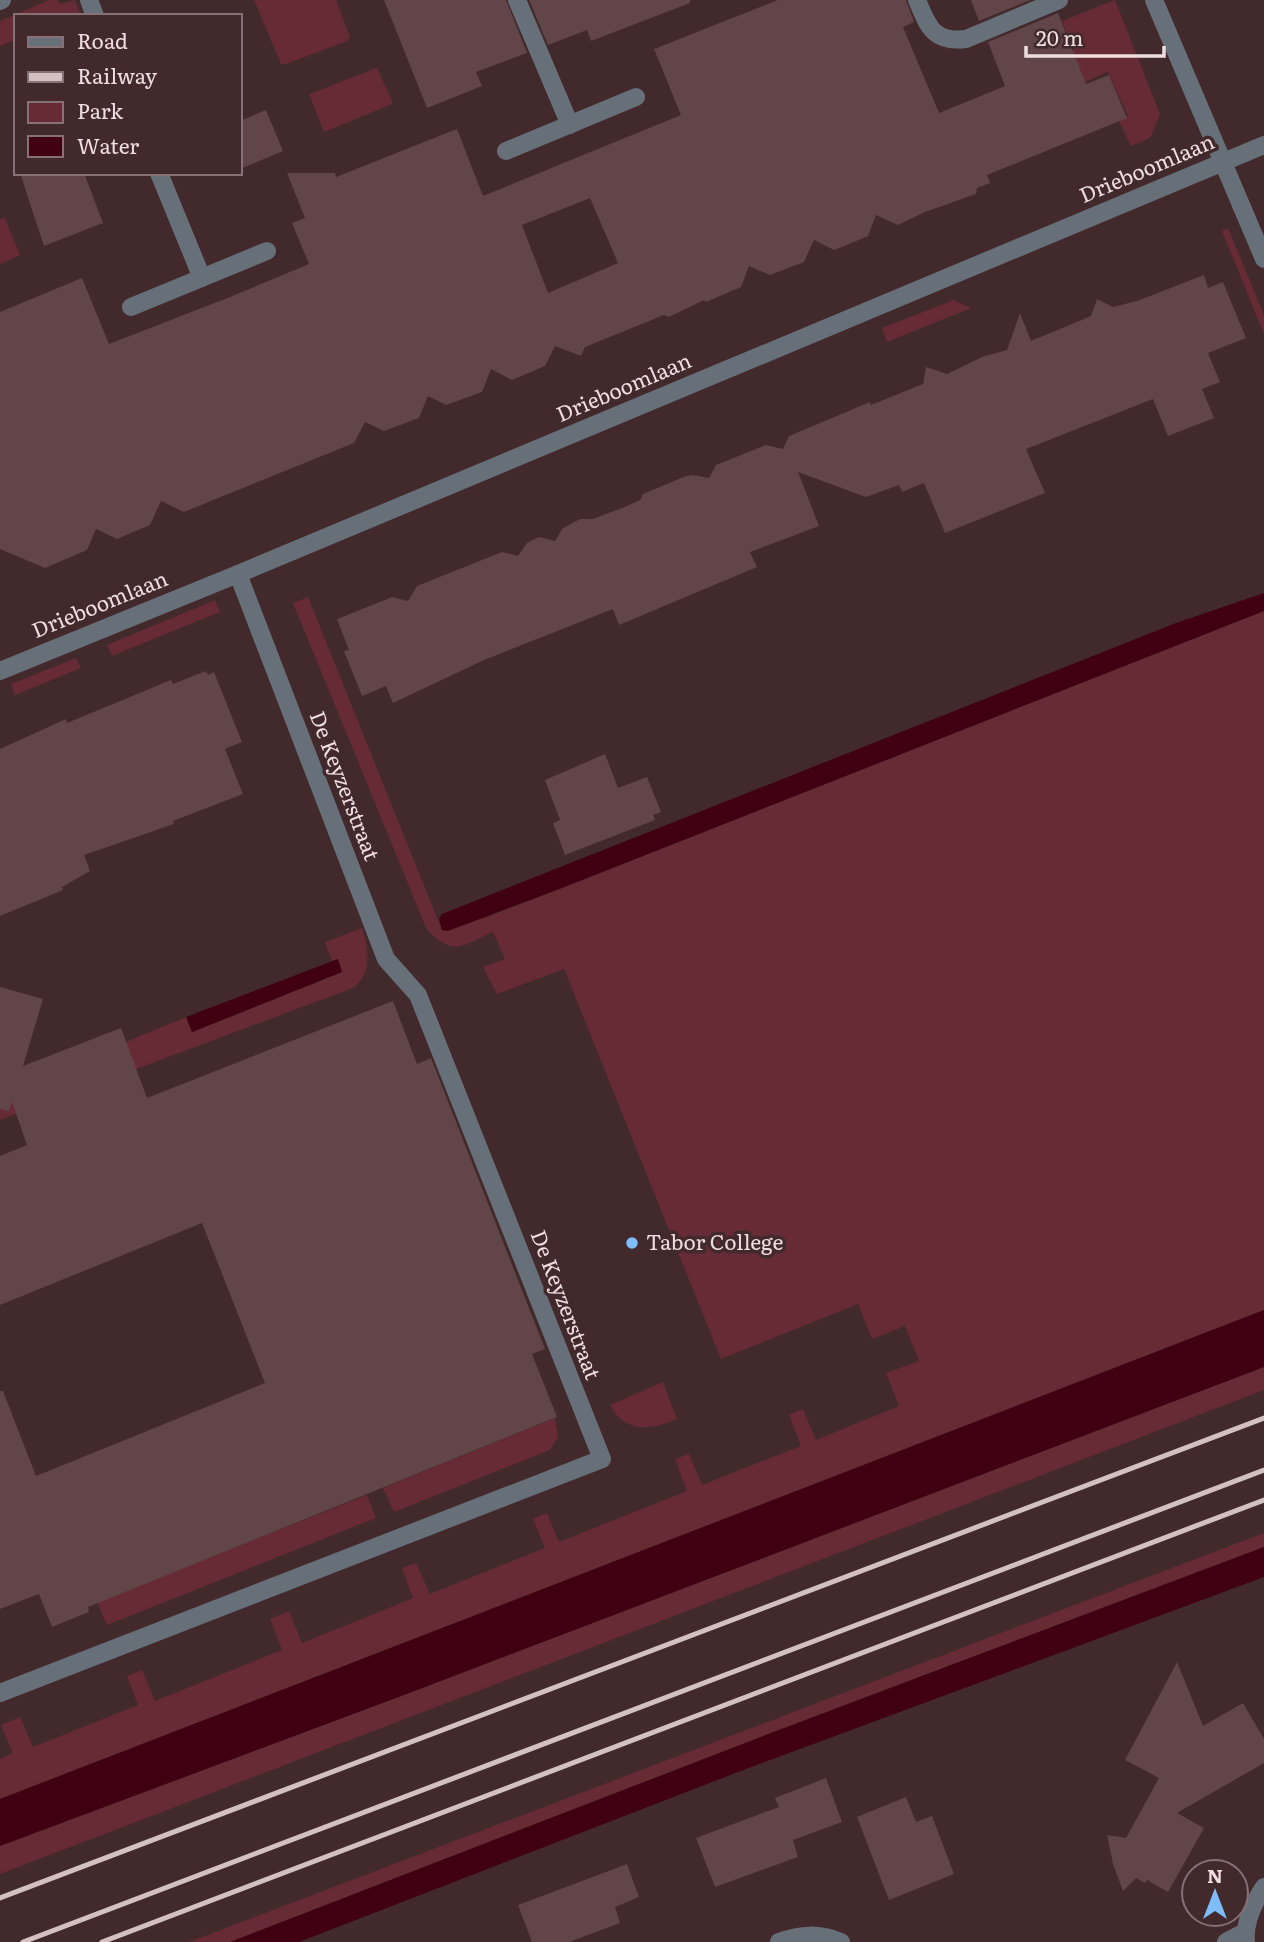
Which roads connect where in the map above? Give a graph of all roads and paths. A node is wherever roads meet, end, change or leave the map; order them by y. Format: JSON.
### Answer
{"nodes":[{"id":1,"x":517,"y":0,"type":"edge"},
{"id":2,"x":917,"y":0,"type":"edge"},
{"id":3,"x":1059,"y":0,"type":"edge"},
{"id":4,"x":1154,"y":0,"type":"edge"},
{"id":5,"x":636,"y":97,"type":"dead end"},
{"id":6,"x":570,"y":124,"type":"junction"},
{"id":7,"x":1264,"y":145,"type":"edge"},
{"id":8,"x":506,"y":151,"type":"dead end"},
{"id":9,"x":1221,"y":162,"type":"junction"},
{"id":10,"x":160,"y":175,"type":"edge"},
{"id":11,"x":267,"y":251,"type":"dead end"},
{"id":12,"x":1264,"y":259,"type":"edge"},
{"id":13,"x":202,"y":278,"type":"junction"},
{"id":14,"x":131,"y":307,"type":"dead end"},
{"id":15,"x":238,"y":574,"type":"junction"},
{"id":16,"x":0,"y":671,"type":"edge"},
{"id":17,"x":0,"y":1693,"type":"edge"},
{"id":18,"x":1264,"y":1887,"type":"edge"},
{"id":19,"x":1245,"y":1937,"type":"edge"},
{"id":20,"x":779,"y":1942,"type":"edge"},
{"id":21,"x":841,"y":1942,"type":"edge"},
{"id":22,"x":1226,"y":1942,"type":"edge"}],
"edges":[{"from":1,"to":6,"type":"street"},
{"from":2,"to":3,"type":"street"},
{"from":4,"to":9,"type":"street"},
{"from":5,"to":6,"type":"street"},
{"from":6,"to":8,"type":"street"},
{"from":7,"to":9,"type":"street","name":"Drieboomlaan"},
{"from":9,"to":12,"type":"street"},
{"from":9,"to":15,"type":"street","name":"Drieboomlaan"},
{"from":10,"to":13,"type":"street"},
{"from":11,"to":13,"type":"street"},
{"from":13,"to":14,"type":"street"},
{"from":15,"to":16,"type":"street","name":"Drieboomlaan"},
{"from":15,"to":17,"type":"street","name":"De Keyzerstraat"},
{"from":18,"to":19,"type":"street"},
{"from":19,"to":22,"type":"street"},
{"from":20,"to":21,"type":"street"}]}
